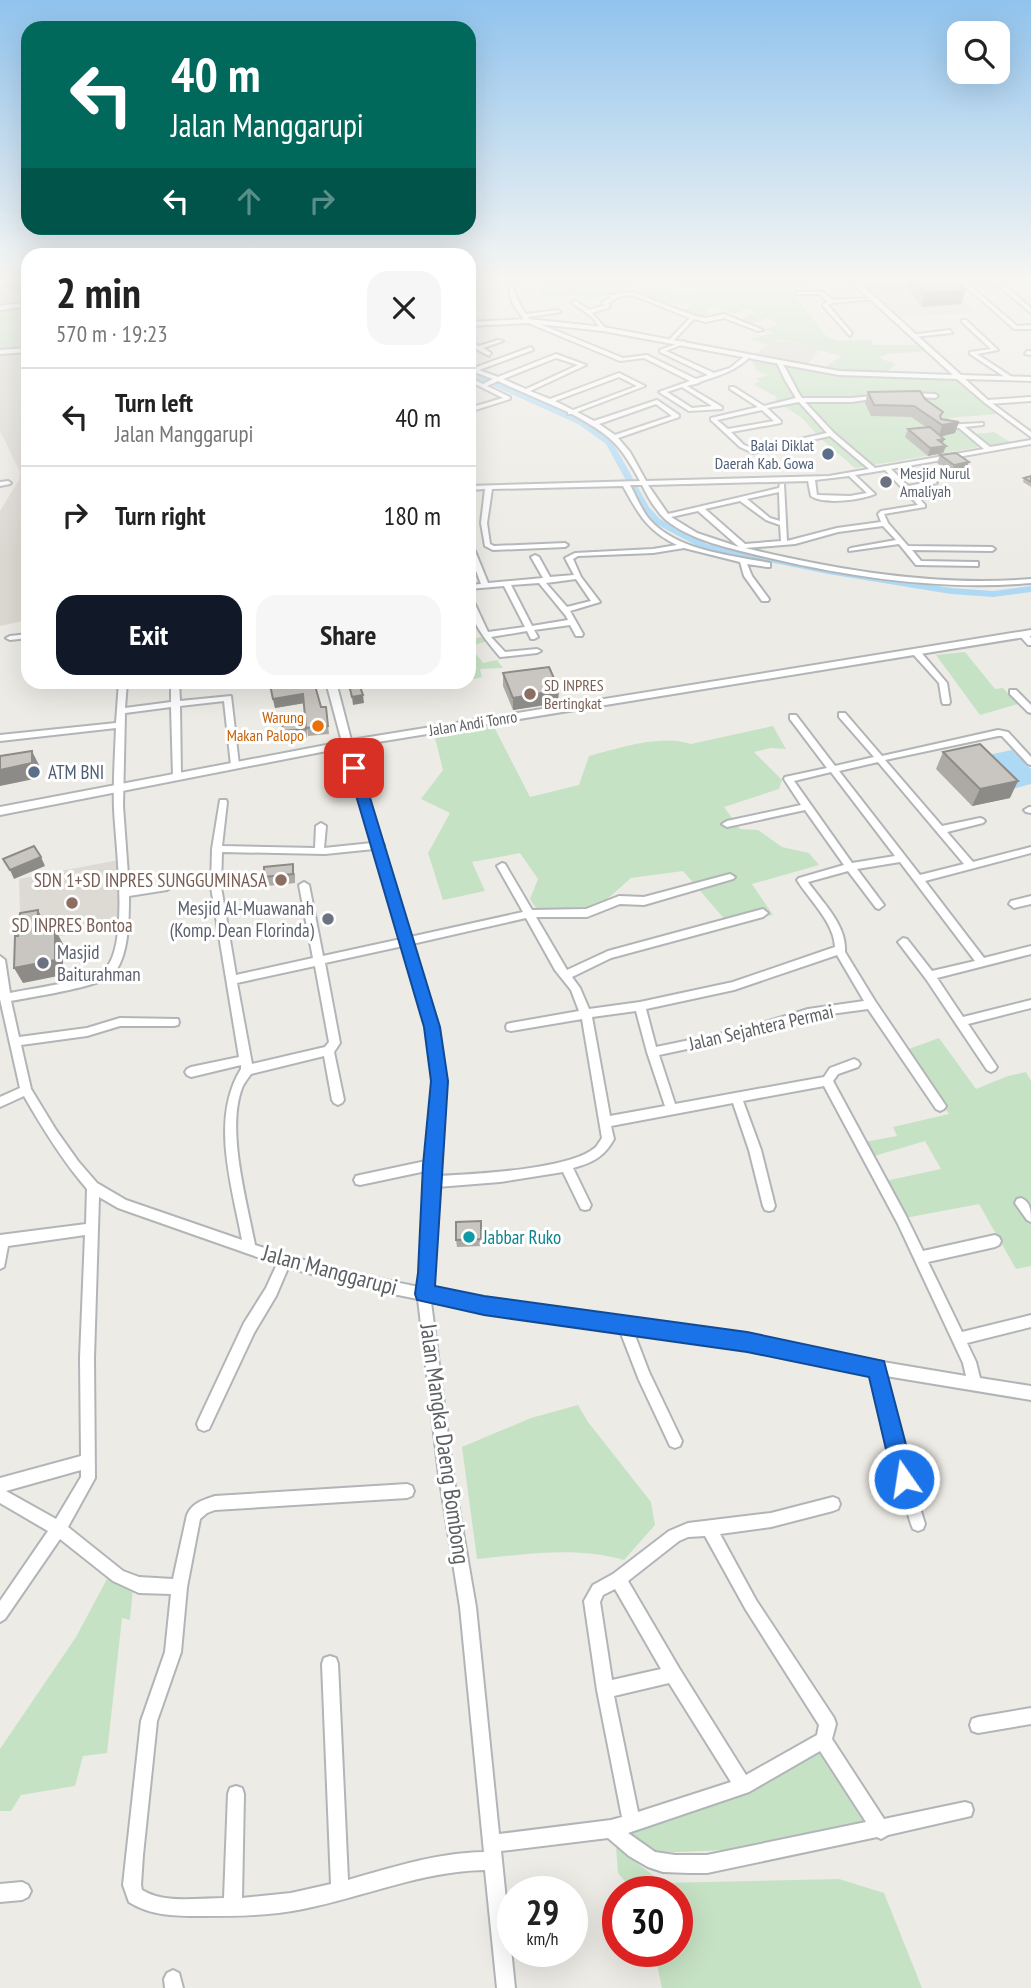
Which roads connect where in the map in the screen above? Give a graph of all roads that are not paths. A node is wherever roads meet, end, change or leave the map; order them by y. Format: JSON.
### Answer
{"nodes":[{"id":1,"x":476,"y":371,"type":"edge"},
{"id":2,"x":521,"y":371,"type":"edge"},
{"id":3,"x":570,"y":371,"type":"edge"},
{"id":4,"x":675,"y":371,"type":"edge"},
{"id":5,"x":704,"y":371,"type":"edge"},
{"id":6,"x":727,"y":371,"type":"edge"},
{"id":7,"x":784,"y":371,"type":"edge"},
{"id":8,"x":834,"y":371,"type":"edge"},
{"id":9,"x":954,"y":371,"type":"edge"},
{"id":10,"x":999,"y":371,"type":"edge"},
{"id":11,"x":715,"y":376,"type":"junction"},
{"id":12,"x":961,"y":377,"type":"junction"},
{"id":13,"x":1010,"y":378,"type":"junction"},
{"id":14,"x":1031,"y":379,"type":"edge"},
{"id":15,"x":496,"y":381,"type":"junction"},
{"id":16,"x":476,"y":382,"type":"edge"},
{"id":17,"x":697,"y":382,"type":"junction"},
{"id":18,"x":483,"y":386,"type":"junction"},
{"id":19,"x":684,"y":386,"type":"junction"},
{"id":20,"x":732,"y":388,"type":"dead end"},
{"id":21,"x":525,"y":391,"type":"junction"},
{"id":22,"x":899,"y":395,"type":"edge"},
{"id":23,"x":888,"y":396,"type":"edge"},
{"id":24,"x":935,"y":396,"type":"dead end"},
{"id":25,"x":1031,"y":399,"type":"edge"},
{"id":26,"x":797,"y":400,"type":"junction"},
{"id":27,"x":548,"y":402,"type":"junction"},
{"id":28,"x":987,"y":402,"type":"junction"},
{"id":29,"x":718,"y":407,"type":"junction"},
{"id":30,"x":762,"y":407,"type":"junction"},
{"id":31,"x":476,"y":408,"type":"edge"},
{"id":32,"x":570,"y":413,"type":"junction"},
{"id":33,"x":728,"y":414,"type":"junction"},
{"id":34,"x":593,"y":424,"type":"junction"},
{"id":35,"x":981,"y":424,"type":"dead end"},
{"id":36,"x":960,"y":426,"type":"junction"},
{"id":37,"x":942,"y":427,"type":"edge"},
{"id":38,"x":729,"y":431,"type":"junction"},
{"id":39,"x":829,"y":434,"type":"junction"},
{"id":40,"x":1031,"y":435,"type":"edge"},
{"id":41,"x":615,"y":437,"type":"junction"},
{"id":42,"x":1031,"y":442,"type":"edge"},
{"id":43,"x":988,"y":449,"type":"junction"},
{"id":44,"x":886,"y":467,"type":"junction"},
{"id":45,"x":873,"y":470,"type":"junction"},
{"id":46,"x":850,"y":474,"type":"junction"},
{"id":47,"x":811,"y":478,"type":"junction"},
{"id":48,"x":782,"y":479,"type":"junction"},
{"id":49,"x":626,"y":483,"type":"junction"},
{"id":50,"x":643,"y":483,"type":"junction"},
{"id":51,"x":934,"y":483,"type":"dead end"},
{"id":52,"x":489,"y":487,"type":"junction"},
{"id":53,"x":476,"y":488,"type":"edge"},
{"id":54,"x":906,"y":488,"type":"junction"},
{"id":55,"x":782,"y":489,"type":"junction"},
{"id":56,"x":742,"y":499,"type":"junction"},
{"id":57,"x":700,"y":509,"type":"junction"},
{"id":58,"x":669,"y":516,"type":"dead end"},
{"id":59,"x":784,"y":524,"type":"junction"},
{"id":60,"x":885,"y":524,"type":"junction"},
{"id":61,"x":784,"y":542,"type":"junction"},
{"id":62,"x":565,"y":545,"type":"dead end"},
{"id":63,"x":687,"y":545,"type":"junction"},
{"id":64,"x":902,"y":545,"type":"junction"},
{"id":65,"x":743,"y":546,"type":"junction"},
{"id":66,"x":732,"y":547,"type":"junction"},
{"id":67,"x":992,"y":549,"type":"dead end"},
{"id":68,"x":851,"y":550,"type":"dead end"},
{"id":69,"x":535,"y":557,"type":"dead end"},
{"id":70,"x":476,"y":561,"type":"edge"},
{"id":71,"x":743,"y":561,"type":"junction"},
{"id":72,"x":975,"y":564,"type":"dead end"},
{"id":73,"x":767,"y":565,"type":"dead end"},
{"id":74,"x":578,"y":577,"type":"junction"},
{"id":75,"x":545,"y":581,"type":"junction"},
{"id":76,"x":1031,"y":581,"type":"edge"},
{"id":77,"x":507,"y":585,"type":"junction"},
{"id":78,"x":486,"y":586,"type":"junction"},
{"id":79,"x":476,"y":587,"type":"edge"},
{"id":80,"x":765,"y":599,"type":"dead end"},
{"id":81,"x":565,"y":610,"type":"junction"},
{"id":82,"x":476,"y":614,"type":"edge"},
{"id":83,"x":572,"y":622,"type":"junction"},
{"id":84,"x":532,"y":633,"type":"junction"},
{"id":85,"x":579,"y":634,"type":"dead end"},
{"id":86,"x":1027,"y":634,"type":"edge"},
{"id":87,"x":486,"y":635,"type":"junction"},
{"id":88,"x":21,"y":637,"type":"edge"},
{"id":89,"x":10,"y":638,"type":"dead end"},
{"id":90,"x":1031,"y":643,"type":"edge"},
{"id":91,"x":537,"y":651,"type":"dead end"},
{"id":92,"x":916,"y":652,"type":"junction"},
{"id":93,"x":122,"y":689,"type":"edge"},
{"id":94,"x":175,"y":689,"type":"edge"},
{"id":95,"x":333,"y":689,"type":"edge"},
{"id":96,"x":1013,"y":692,"type":"dead end"},
{"id":97,"x":946,"y":702,"type":"dead end"},
{"id":98,"x":176,"y":705,"type":"junction"},
{"id":99,"x":1031,"y":710,"type":"edge"},
{"id":100,"x":120,"y":711,"type":"junction"},
{"id":101,"x":842,"y":715,"type":"dead end"},
{"id":102,"x":793,"y":717,"type":"dead end"},
{"id":103,"x":119,"y":725,"type":"junction"},
{"id":104,"x":0,"y":738,"type":"edge"},
{"id":105,"x":347,"y":744,"type":"junction"},
{"id":106,"x":880,"y":759,"type":"junction"},
{"id":107,"x":1031,"y":762,"type":"edge"},
{"id":108,"x":235,"y":765,"type":"junction"},
{"id":109,"x":835,"y":767,"type":"junction"},
{"id":110,"x":177,"y":776,"type":"junction"},
{"id":111,"x":118,"y":787,"type":"junction"},
{"id":112,"x":223,"y":802,"type":"dead end"},
{"id":113,"x":805,"y":807,"type":"junction"},
{"id":114,"x":0,"y":811,"type":"edge"},
{"id":115,"x":980,"y":821,"type":"dead end"},
{"id":116,"x":727,"y":824,"type":"dead end"},
{"id":117,"x":321,"y":826,"type":"dead end"},
{"id":118,"x":940,"y":830,"type":"junction"},
{"id":119,"x":379,"y":845,"type":"junction"},
{"id":120,"x":216,"y":849,"type":"junction"},
{"id":121,"x":319,"y":850,"type":"junction"},
{"id":122,"x":1031,"y":850,"type":"edge"},
{"id":123,"x":902,"y":858,"type":"junction"},
{"id":124,"x":970,"y":865,"type":"junction"},
{"id":125,"x":502,"y":866,"type":"dead end"},
{"id":126,"x":850,"y":867,"type":"junction"},
{"id":127,"x":730,"y":877,"type":"dead end"},
{"id":128,"x":918,"y":879,"type":"junction"},
{"id":129,"x":304,"y":885,"type":"dead end"},
{"id":130,"x":167,"y":887,"type":"dead end"},
{"id":131,"x":124,"y":892,"type":"junction"},
{"id":132,"x":1031,"y":900,"type":"edge"},
{"id":133,"x":1014,"y":904,"type":"dead end"},
{"id":134,"x":879,"y":905,"type":"dead end"},
{"id":135,"x":763,"y":913,"type":"dead end"},
{"id":136,"x":529,"y":914,"type":"junction"},
{"id":137,"x":407,"y":941,"type":"junction"},
{"id":138,"x":903,"y":942,"type":"dead end"},
{"id":139,"x":1031,"y":950,"type":"edge"},
{"id":140,"x":840,"y":951,"type":"junction"},
{"id":141,"x":0,"y":960,"type":"edge"},
{"id":142,"x":320,"y":962,"type":"junction"},
{"id":143,"x":982,"y":962,"type":"junction"},
{"id":144,"x":566,"y":975,"type":"junction"},
{"id":145,"x":930,"y":976,"type":"junction"},
{"id":146,"x":233,"y":980,"type":"junction"},
{"id":147,"x":5,"y":998,"type":"junction"},
{"id":148,"x":871,"y":1004,"type":"junction"},
{"id":149,"x":640,"y":1006,"type":"junction"},
{"id":150,"x":1029,"y":1007,"type":"edge"},
{"id":151,"x":586,"y":1014,"type":"junction"},
{"id":152,"x":174,"y":1022,"type":"dead end"},
{"id":153,"x":961,"y":1022,"type":"junction"},
{"id":154,"x":511,"y":1027,"type":"dead end"},
{"id":155,"x":14,"y":1042,"type":"junction"},
{"id":156,"x":328,"y":1051,"type":"junction"},
{"id":157,"x":652,"y":1052,"type":"junction"},
{"id":158,"x":854,"y":1064,"type":"dead end"},
{"id":159,"x":246,"y":1065,"type":"junction"},
{"id":160,"x":991,"y":1067,"type":"dead end"},
{"id":161,"x":191,"y":1072,"type":"dead end"},
{"id":162,"x":827,"y":1081,"type":"junction"},
{"id":163,"x":26,"y":1090,"type":"junction"},
{"id":164,"x":736,"y":1097,"type":"junction"},
{"id":165,"x":338,"y":1100,"type":"dead end"},
{"id":166,"x":0,"y":1102,"type":"edge"},
{"id":167,"x":940,"y":1106,"type":"dead end"},
{"id":168,"x":671,"y":1108,"type":"junction"},
{"id":169,"x":605,"y":1122,"type":"junction"},
{"id":170,"x":432,"y":1165,"type":"junction"},
{"id":171,"x":566,"y":1166,"type":"junction"},
{"id":172,"x":360,"y":1180,"type":"dead end"},
{"id":173,"x":432,"y":1182,"type":"junction"},
{"id":174,"x":93,"y":1186,"type":"junction"},
{"id":175,"x":1021,"y":1203,"type":"dead end"},
{"id":176,"x":585,"y":1205,"type":"dead end"},
{"id":177,"x":769,"y":1206,"type":"dead end"},
{"id":178,"x":1031,"y":1216,"type":"edge"},
{"id":179,"x":90,"y":1229,"type":"junction"},
{"id":180,"x":1,"y":1240,"type":"edge"},
{"id":181,"x":995,"y":1241,"type":"dead end"},
{"id":182,"x":250,"y":1250,"type":"junction"},
{"id":183,"x":919,"y":1258,"type":"junction"},
{"id":184,"x":285,"y":1261,"type":"junction"},
{"id":185,"x":0,"y":1263,"type":"edge"},
{"id":186,"x":424,"y":1294,"type":"junction"},
{"id":187,"x":1031,"y":1321,"type":"edge"},
{"id":188,"x":625,"y":1326,"type":"junction"},
{"id":189,"x":959,"y":1339,"type":"junction"},
{"id":190,"x":877,"y":1368,"type":"junction"},
{"id":191,"x":975,"y":1385,"type":"junction"},
{"id":192,"x":1031,"y":1393,"type":"edge"},
{"id":193,"x":204,"y":1424,"type":"dead end"},
{"id":194,"x":675,"y":1441,"type":"dead end"},
{"id":195,"x":88,"y":1461,"type":"junction"},
{"id":196,"x":0,"y":1485,"type":"edge"},
{"id":197,"x":407,"y":1491,"type":"dead end"},
{"id":198,"x":0,"y":1495,"type":"edge"},
{"id":199,"x":833,"y":1504,"type":"dead end"},
{"id":200,"x":918,"y":1524,"type":"dead end"},
{"id":201,"x":709,"y":1528,"type":"junction"},
{"id":202,"x":59,"y":1529,"type":"junction"},
{"id":203,"x":618,"y":1579,"type":"junction"},
{"id":204,"x":179,"y":1587,"type":"junction"},
{"id":205,"x":0,"y":1614,"type":"edge"},
{"id":206,"x":330,"y":1664,"type":"dead end"},
{"id":207,"x":673,"y":1674,"type":"junction"},
{"id":208,"x":605,"y":1690,"type":"junction"},
{"id":209,"x":1031,"y":1716,"type":"edge"},
{"id":210,"x":978,"y":1725,"type":"dead end"},
{"id":211,"x":823,"y":1740,"type":"junction"},
{"id":212,"x":743,"y":1786,"type":"junction"},
{"id":213,"x":236,"y":1794,"type":"dead end"},
{"id":214,"x":965,"y":1810,"type":"dead end"},
{"id":215,"x":632,"y":1822,"type":"junction"},
{"id":216,"x":611,"y":1829,"type":"junction"},
{"id":217,"x":881,"y":1830,"type":"junction"},
{"id":218,"x":491,"y":1853,"type":"junction"},
{"id":219,"x":340,"y":1889,"type":"junction"},
{"id":220,"x":22,"y":1891,"type":"dead end"},
{"id":221,"x":0,"y":1893,"type":"edge"},
{"id":222,"x":233,"y":1907,"type":"junction"},
{"id":223,"x":506,"y":1988,"type":"edge"}],
"edges":[{"from":1,"to":15,"type":"street"},
{"from":2,"to":15,"type":"street"},
{"from":3,"to":21,"type":"street"},
{"from":4,"to":17,"type":"street"},
{"from":5,"to":11,"type":"street"},
{"from":6,"to":11,"type":"street"},
{"from":7,"to":26,"type":"street"},
{"from":8,"to":12,"type":"street"},
{"from":9,"to":12,"type":"street"},
{"from":10,"to":13,"type":"street"},
{"from":11,"to":17,"type":"street"},
{"from":12,"to":13,"type":"street"},
{"from":12,"to":28,"type":"street"},
{"from":13,"to":14,"type":"street"},
{"from":15,"to":18,"type":"street"},
{"from":15,"to":21,"type":"street"},
{"from":16,"to":18,"type":"street"},
{"from":17,"to":19,"type":"street"},
{"from":18,"to":31,"type":"street"},
{"from":19,"to":29,"type":"street"},
{"from":19,"to":29,"type":"street"},
{"from":20,"to":30,"type":"street"},
{"from":21,"to":27,"type":"street"},
{"from":22,"to":24,"type":"street"},
{"from":23,"to":26,"type":"street"},
{"from":25,"to":28,"type":"street"},
{"from":26,"to":30,"type":"street"},
{"from":26,"to":39,"type":"street"},
{"from":27,"to":32,"type":"street"},
{"from":27,"to":32,"type":"street"},
{"from":28,"to":40,"type":"street"},
{"from":29,"to":33,"type":"street"},
{"from":30,"to":33,"type":"street"},
{"from":30,"to":38,"type":"street"},
{"from":32,"to":34,"type":"street"},
{"from":33,"to":38,"type":"street"},
{"from":34,"to":41,"type":"street"},
{"from":34,"to":41,"type":"street"},
{"from":35,"to":36,"type":"street"},
{"from":36,"to":37,"type":"street"},
{"from":36,"to":43,"type":"street"},
{"from":38,"to":39,"type":"street"},
{"from":39,"to":45,"type":"street"},
{"from":41,"to":50,"type":"street"},
{"from":42,"to":43,"type":"street"},
{"from":43,"to":44,"type":"street"},
{"from":44,"to":45,"type":"street"},
{"from":44,"to":54,"type":"street"},
{"from":45,"to":46,"type":"street"},
{"from":46,"to":47,"type":"street"},
{"from":46,"to":47,"type":"street"},
{"from":47,"to":48,"type":"street"},
{"from":48,"to":50,"type":"street"},
{"from":48,"to":55,"type":"street"},
{"from":49,"to":50,"type":"street"},
{"from":49,"to":52,"type":"street"},
{"from":49,"to":63,"type":"street"},
{"from":50,"to":66,"type":"street"},
{"from":51,"to":54,"type":"street"},
{"from":52,"to":53,"type":"street"},
{"from":52,"to":62,"type":"street"},
{"from":54,"to":60,"type":"street"},
{"from":55,"to":56,"type":"street"},
{"from":55,"to":59,"type":"street"},
{"from":56,"to":57,"type":"street"},
{"from":56,"to":59,"type":"street"},
{"from":57,"to":58,"type":"street"},
{"from":57,"to":65,"type":"street"},
{"from":59,"to":61,"type":"street"},
{"from":60,"to":61,"type":"street"},
{"from":60,"to":64,"type":"street"},
{"from":61,"to":65,"type":"street"},
{"from":63,"to":71,"type":"street"},
{"from":63,"to":74,"type":"street"},
{"from":64,"to":67,"type":"street"},
{"from":64,"to":68,"type":"street"},
{"from":64,"to":72,"type":"street"},
{"from":65,"to":66,"type":"street"},
{"from":66,"to":76,"type":"street"},
{"from":69,"to":75,"type":"street"},
{"from":70,"to":78,"type":"street"},
{"from":71,"to":73,"type":"street"},
{"from":71,"to":80,"type":"street"},
{"from":74,"to":75,"type":"street"},
{"from":74,"to":81,"type":"street"},
{"from":75,"to":77,"type":"street"},
{"from":75,"to":81,"type":"street"},
{"from":77,"to":78,"type":"street"},
{"from":77,"to":84,"type":"street"},
{"from":78,"to":79,"type":"street"},
{"from":81,"to":83,"type":"street"},
{"from":82,"to":87,"type":"street"},
{"from":83,"to":84,"type":"street"},
{"from":83,"to":85,"type":"street"},
{"from":84,"to":87,"type":"street"},
{"from":86,"to":90,"type":"street"},
{"from":86,"to":92,"type":"street","name":"Jalan Andi Tonro"},
{"from":87,"to":91,"type":"street"},
{"from":88,"to":89,"type":"street"},
{"from":92,"to":97,"type":"street"},
{"from":92,"to":105,"type":"street","name":"Jalan Andi Tonro"},
{"from":93,"to":100,"type":"street"},
{"from":94,"to":98,"type":"street"},
{"from":95,"to":105,"type":"street"},
{"from":96,"to":99,"type":"street"},
{"from":98,"to":100,"type":"street"},
{"from":98,"to":108,"type":"street"},
{"from":98,"to":110,"type":"street"},
{"from":100,"to":103,"type":"street"},
{"from":101,"to":106,"type":"street"},
{"from":102,"to":109,"type":"street"},
{"from":103,"to":104,"type":"street"},
{"from":103,"to":111,"type":"street"},
{"from":105,"to":108,"type":"street","name":"Jalan Andi Tonro"},
{"from":105,"to":119,"type":"street","name":"Jalan Mangka Daeng Bombong"},
{"from":106,"to":107,"type":"street"},
{"from":106,"to":109,"type":"street"},
{"from":106,"to":118,"type":"street"},
{"from":108,"to":110,"type":"street","name":"Jalan Andi Tonro"},
{"from":109,"to":113,"type":"street"},
{"from":109,"to":123,"type":"street"},
{"from":110,"to":111,"type":"street","name":"Jalan Andi Tonro"},
{"from":111,"to":114,"type":"street","name":"Jalan Andi Tonro"},
{"from":111,"to":131,"type":"street"},
{"from":112,"to":120,"type":"street"},
{"from":113,"to":116,"type":"street"},
{"from":113,"to":126,"type":"street"},
{"from":115,"to":118,"type":"street"},
{"from":117,"to":121,"type":"street"},
{"from":118,"to":124,"type":"street"},
{"from":119,"to":121,"type":"street"},
{"from":119,"to":137,"type":"street","name":"Jalan Mangka Daeng Bombong"},
{"from":120,"to":121,"type":"street"},
{"from":120,"to":146,"type":"street"},
{"from":122,"to":124,"type":"street"},
{"from":123,"to":126,"type":"street"},
{"from":123,"to":128,"type":"street"},
{"from":124,"to":128,"type":"street"},
{"from":125,"to":136,"type":"street"},
{"from":126,"to":134,"type":"street"},
{"from":126,"to":140,"type":"street"},
{"from":127,"to":136,"type":"street"},
{"from":128,"to":143,"type":"street"},
{"from":129,"to":142,"type":"street"},
{"from":130,"to":131,"type":"street"},
{"from":131,"to":147,"type":"street"},
{"from":132,"to":133,"type":"street"},
{"from":135,"to":144,"type":"street"},
{"from":136,"to":137,"type":"street"},
{"from":136,"to":144,"type":"street"},
{"from":137,"to":142,"type":"street"},
{"from":137,"to":170,"type":"street","name":"Jalan Mangka Daeng Bombong"},
{"from":138,"to":145,"type":"street"},
{"from":139,"to":143,"type":"street"},
{"from":140,"to":148,"type":"street"},
{"from":140,"to":149,"type":"street"},
{"from":141,"to":147,"type":"street","name":"Jalan Manggarupi"},
{"from":142,"to":146,"type":"street"},
{"from":142,"to":156,"type":"street"},
{"from":143,"to":145,"type":"street"},
{"from":144,"to":151,"type":"street"},
{"from":145,"to":153,"type":"street"},
{"from":146,"to":159,"type":"street"},
{"from":147,"to":155,"type":"street","name":"Jalan Manggarupi"},
{"from":148,"to":157,"type":"street","name":"Jalan Sejahtera Permai"},
{"from":148,"to":167,"type":"street"},
{"from":149,"to":151,"type":"street"},
{"from":149,"to":157,"type":"street"},
{"from":150,"to":153,"type":"street"},
{"from":151,"to":154,"type":"street"},
{"from":151,"to":169,"type":"street"},
{"from":152,"to":155,"type":"street"},
{"from":153,"to":160,"type":"street"},
{"from":155,"to":163,"type":"street","name":"Jalan Manggarupi"},
{"from":156,"to":159,"type":"street"},
{"from":156,"to":165,"type":"street"},
{"from":157,"to":168,"type":"street"},
{"from":158,"to":162,"type":"street"},
{"from":159,"to":161,"type":"street"},
{"from":159,"to":182,"type":"street"},
{"from":162,"to":164,"type":"street"},
{"from":162,"to":183,"type":"street"},
{"from":163,"to":166,"type":"street"},
{"from":163,"to":174,"type":"street","name":"Jalan Manggarupi"},
{"from":164,"to":168,"type":"street"},
{"from":164,"to":177,"type":"street"},
{"from":168,"to":169,"type":"street"},
{"from":169,"to":171,"type":"street"},
{"from":170,"to":172,"type":"street"},
{"from":170,"to":173,"type":"street","name":"Jalan Mangka Daeng Bombong"},
{"from":171,"to":173,"type":"street"},
{"from":171,"to":176,"type":"street"},
{"from":173,"to":186,"type":"street","name":"Jalan Mangka Daeng Bombong"},
{"from":174,"to":179,"type":"street"},
{"from":174,"to":182,"type":"street","name":"Jalan Manggarupi"},
{"from":175,"to":178,"type":"street"},
{"from":179,"to":180,"type":"street"},
{"from":179,"to":195,"type":"street"},
{"from":180,"to":185,"type":"street"},
{"from":181,"to":183,"type":"street"},
{"from":182,"to":184,"type":"street","name":"Jalan Manggarupi"},
{"from":183,"to":189,"type":"street"},
{"from":184,"to":186,"type":"street","name":"Jalan Manggarupi"},
{"from":184,"to":193,"type":"street"},
{"from":186,"to":188,"type":"street","name":"Jalan Manggarupi"},
{"from":186,"to":218,"type":"street","name":"Jalan Mangka Daeng Bombong"},
{"from":187,"to":189,"type":"street"},
{"from":188,"to":190,"type":"street","name":"Jalan Manggarupi"},
{"from":188,"to":194,"type":"street"},
{"from":189,"to":191,"type":"street"},
{"from":190,"to":191,"type":"street","name":"Jalan Manggarupi"},
{"from":190,"to":200,"type":"street"},
{"from":191,"to":192,"type":"street","name":"Jalan Manggarupi"},
{"from":195,"to":196,"type":"street"},
{"from":195,"to":202,"type":"street"},
{"from":197,"to":204,"type":"street"},
{"from":198,"to":202,"type":"street"},
{"from":199,"to":201,"type":"street"},
{"from":201,"to":203,"type":"street"},
{"from":201,"to":211,"type":"street"},
{"from":202,"to":204,"type":"street"},
{"from":202,"to":205,"type":"street"},
{"from":203,"to":207,"type":"street"},
{"from":203,"to":208,"type":"street"},
{"from":204,"to":222,"type":"street"},
{"from":206,"to":219,"type":"street"},
{"from":207,"to":208,"type":"street"},
{"from":207,"to":212,"type":"street"},
{"from":208,"to":215,"type":"street"},
{"from":209,"to":210,"type":"street"},
{"from":211,"to":212,"type":"street"},
{"from":211,"to":217,"type":"street"},
{"from":212,"to":215,"type":"street"},
{"from":213,"to":222,"type":"street"},
{"from":214,"to":217,"type":"street"},
{"from":215,"to":216,"type":"street"},
{"from":216,"to":217,"type":"street"},
{"from":216,"to":218,"type":"street"},
{"from":218,"to":219,"type":"street"},
{"from":218,"to":223,"type":"street","name":"Jalan Mangka Daeng Bombong"},
{"from":219,"to":222,"type":"street"},
{"from":220,"to":221,"type":"street"}]}
